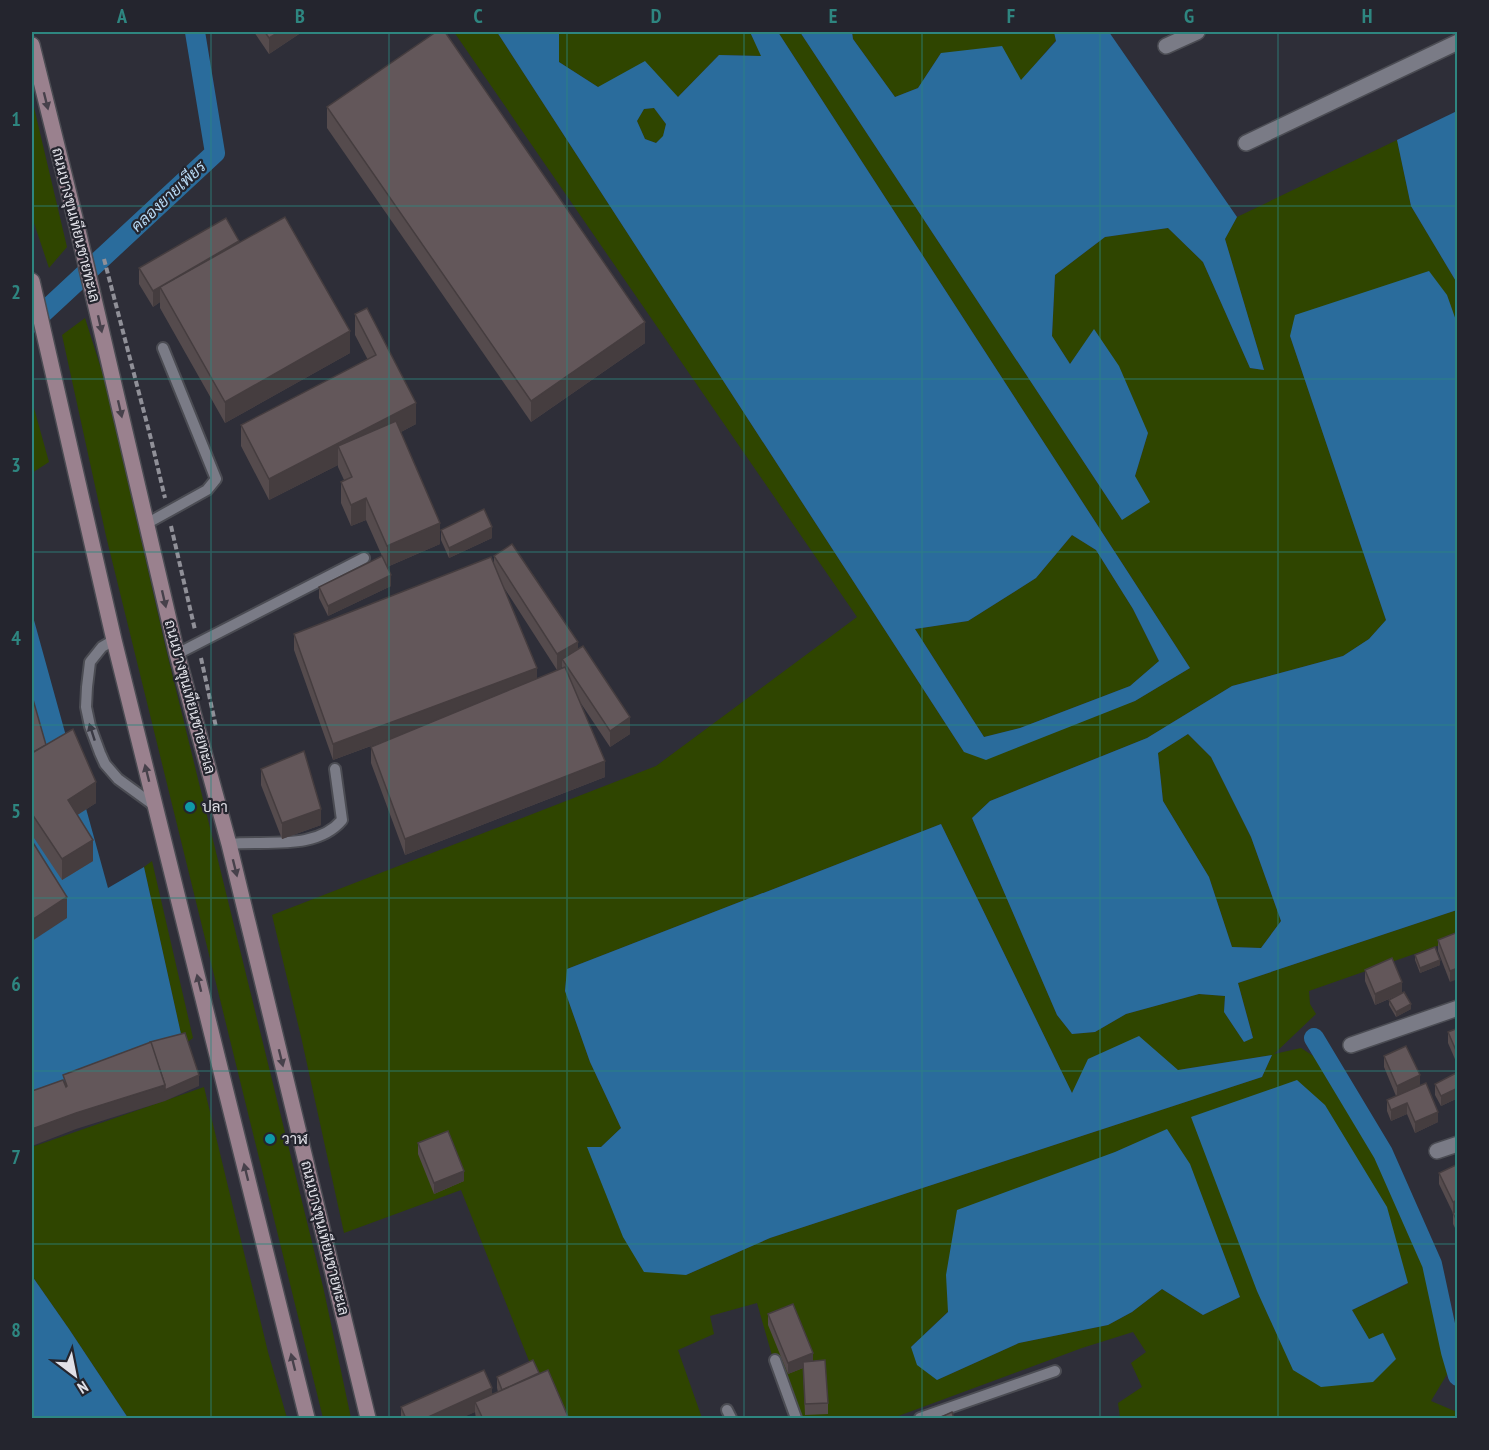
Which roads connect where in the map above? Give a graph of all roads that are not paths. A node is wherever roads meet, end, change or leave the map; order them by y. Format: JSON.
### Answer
{"nodes":[{"id":1,"x":1197,"y":32,"type":"edge"},
{"id":2,"x":1458,"y":42,"type":"edge"},
{"id":3,"x":32,"y":45,"type":"edge"},
{"id":4,"x":1166,"y":46,"type":"dead end"},
{"id":5,"x":1245,"y":143,"type":"dead end"},
{"id":6,"x":32,"y":281,"type":"edge"},
{"id":7,"x":163,"y":348,"type":"dead end"},
{"id":8,"x":146,"y":524,"type":"junction"},
{"id":9,"x":364,"y":558,"type":"dead end"},
{"id":10,"x":114,"y":639,"type":"junction"},
{"id":11,"x":177,"y":654,"type":"junction"},
{"id":12,"x":335,"y":769,"type":"dead end"},
{"id":13,"x":155,"y":806,"type":"junction"},
{"id":14,"x":229,"y":843,"type":"junction"},
{"id":15,"x":1458,"y":1008,"type":"edge"},
{"id":16,"x":1351,"y":1045,"type":"dead end"},
{"id":17,"x":1458,"y":1144,"type":"edge"},
{"id":18,"x":1437,"y":1151,"type":"dead end"},
{"id":19,"x":775,"y":1360,"type":"dead end"},
{"id":20,"x":1055,"y":1371,"type":"dead end"},
{"id":21,"x":307,"y":1419,"type":"edge"},
{"id":22,"x":368,"y":1419,"type":"edge"},
{"id":23,"x":796,"y":1419,"type":"edge"},
{"id":24,"x":920,"y":1419,"type":"edge"}],
"edges":[{"from":1,"to":4,"type":"street"},
{"from":2,"to":5,"type":"street"},
{"from":3,"to":8,"type":"main road","name":"ถนนบางขุนเทียนชายทะเล","one_way":true},
{"from":6,"to":10,"type":"main road"},
{"from":7,"to":8,"type":"lane"},
{"from":8,"to":11,"type":"main road","name":"ถนนบางขุนเทียนชายทะเล","one_way":true},
{"from":9,"to":11,"type":"lane"},
{"from":13,"to":10,"type":"main road","one_way":true},
{"from":13,"to":10,"type":"lane","one_way":true},
{"from":11,"to":14,"type":"main road","name":"ถนนบางขุนเทียนชายทะเล"},
{"from":12,"to":14,"type":"lane"},
{"from":21,"to":13,"type":"main road","one_way":true},
{"from":14,"to":22,"type":"main road","name":"ถนนบางขุนเทียนชายทะเล","one_way":true},
{"from":15,"to":16,"type":"street"},
{"from":17,"to":18,"type":"street"},
{"from":19,"to":23,"type":"lane"},
{"from":20,"to":24,"type":"lane"}]}
